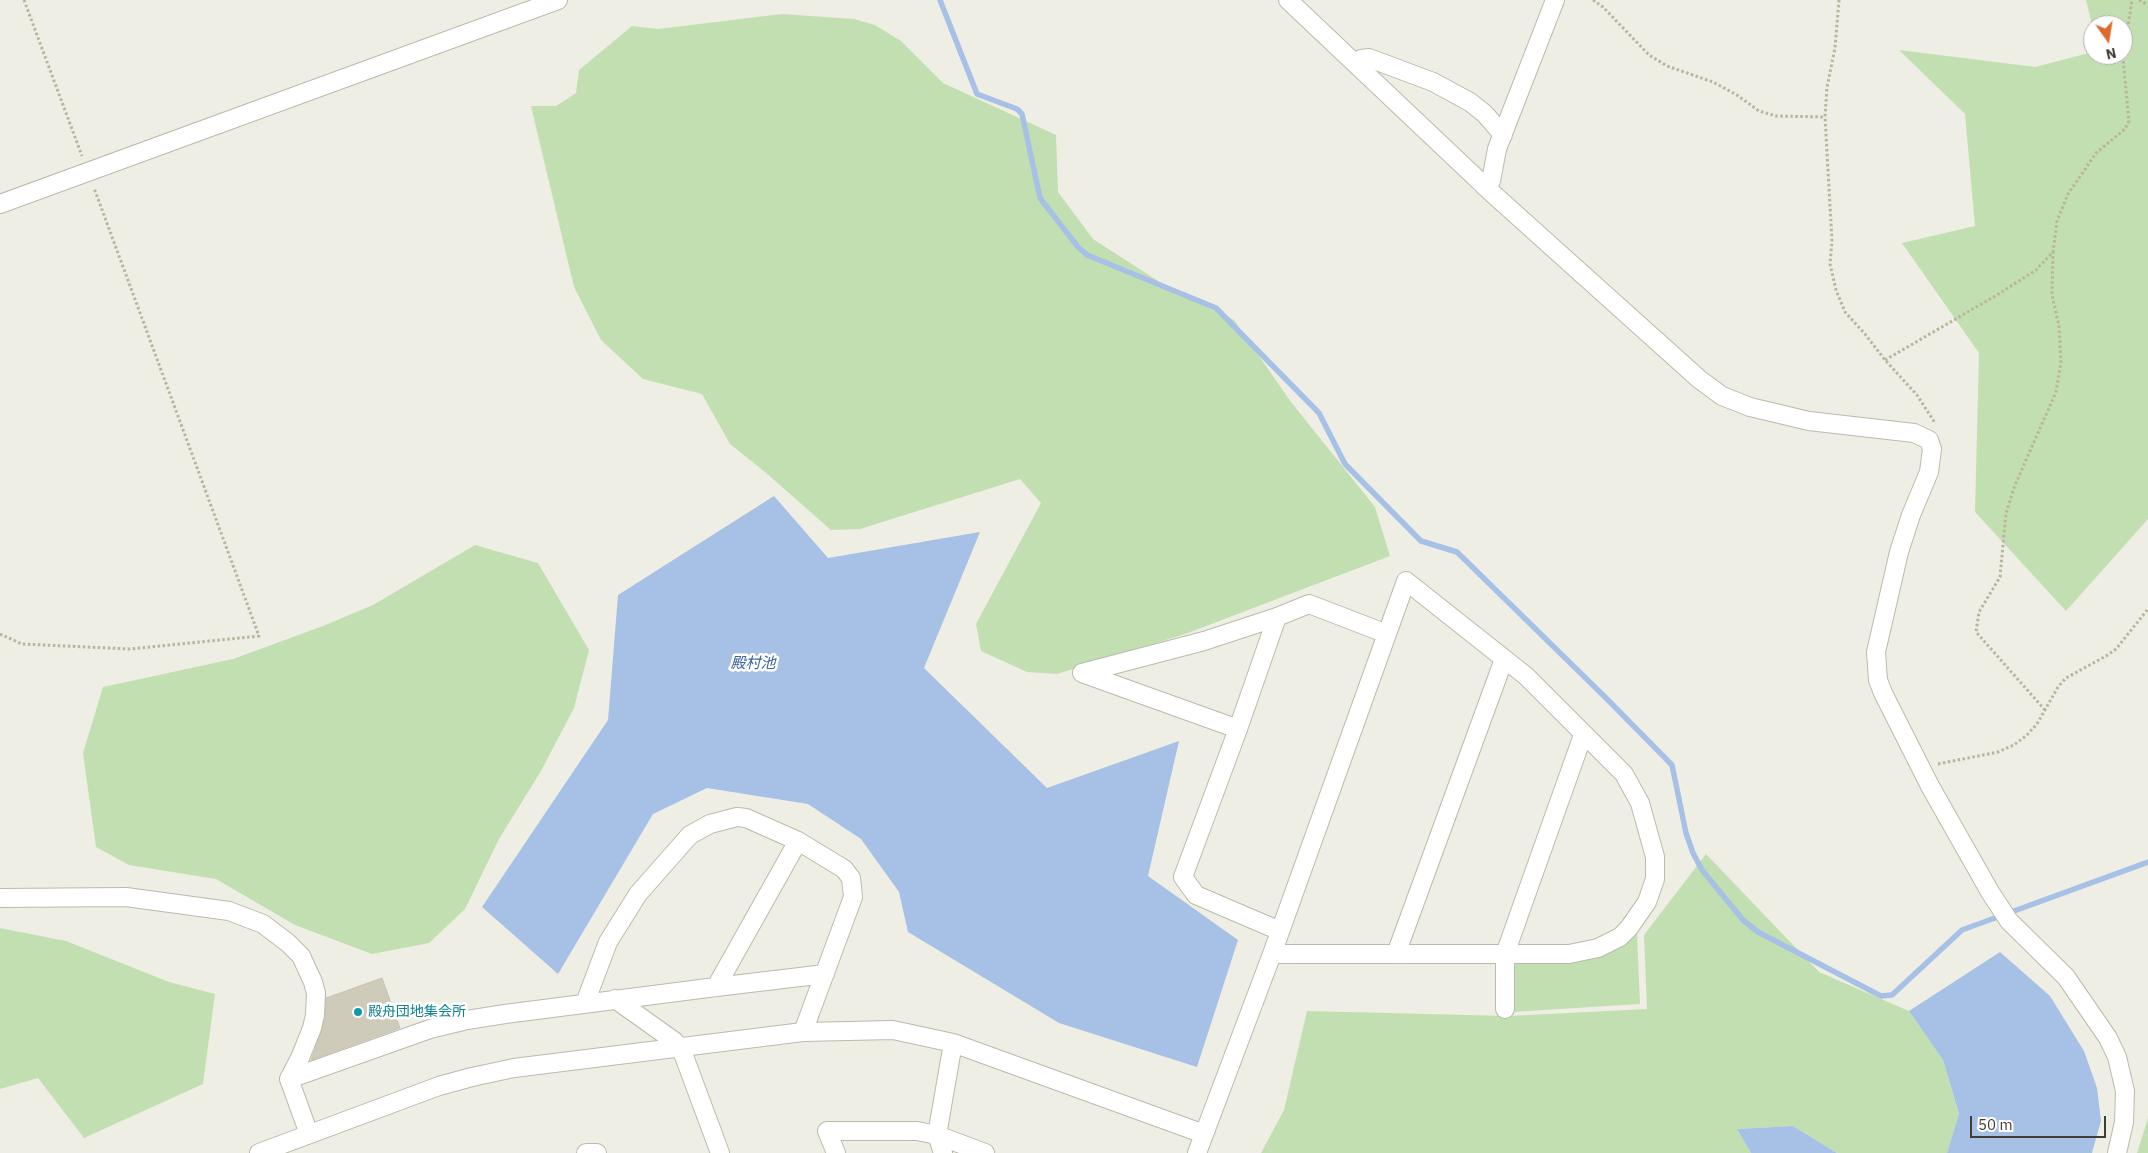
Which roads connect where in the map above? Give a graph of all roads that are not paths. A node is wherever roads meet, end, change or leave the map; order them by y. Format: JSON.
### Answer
{"nodes":[{"id":1,"x":558,"y":0,"type":"edge"},
{"id":2,"x":1288,"y":0,"type":"edge"},
{"id":3,"x":1555,"y":0,"type":"edge"},
{"id":4,"x":1355,"y":63,"type":"junction"},
{"id":5,"x":1503,"y":135,"type":"junction"},
{"id":6,"x":1486,"y":187,"type":"junction"},
{"id":7,"x":0,"y":204,"type":"edge"},
{"id":8,"x":1276,"y":617,"type":"junction"},
{"id":9,"x":1387,"y":634,"type":"junction"},
{"id":10,"x":1504,"y":659,"type":"junction"},
{"id":11,"x":1238,"y":728,"type":"junction"},
{"id":12,"x":1583,"y":735,"type":"junction"},
{"id":13,"x":798,"y":841,"type":"junction"},
{"id":14,"x":0,"y":898,"type":"edge"},
{"id":15,"x":1280,"y":931,"type":"junction"},
{"id":16,"x":1272,"y":954,"type":"junction"},
{"id":17,"x":1396,"y":954,"type":"junction"},
{"id":18,"x":1505,"y":954,"type":"junction"},
{"id":19,"x":825,"y":974,"type":"junction"},
{"id":20,"x":716,"y":987,"type":"junction"},
{"id":21,"x":615,"y":1000,"type":"junction"},
{"id":22,"x":585,"y":1003,"type":"junction"},
{"id":23,"x":1505,"y":1009,"type":"dead end"},
{"id":24,"x":803,"y":1032,"type":"junction"},
{"id":25,"x":953,"y":1043,"type":"junction"},
{"id":26,"x":681,"y":1048,"type":"junction"},
{"id":27,"x":289,"y":1079,"type":"junction"},
{"id":28,"x":309,"y":1134,"type":"junction"},
{"id":29,"x":1204,"y":1134,"type":"junction"},
{"id":30,"x":937,"y":1135,"type":"junction"},
{"id":31,"x":259,"y":1153,"type":"edge"},
{"id":32,"x":586,"y":1153,"type":"edge"},
{"id":33,"x":597,"y":1153,"type":"edge"},
{"id":34,"x":720,"y":1153,"type":"edge"},
{"id":35,"x":836,"y":1153,"type":"edge"},
{"id":36,"x":943,"y":1153,"type":"edge"},
{"id":37,"x":985,"y":1153,"type":"edge"},
{"id":38,"x":1197,"y":1153,"type":"edge"},
{"id":39,"x":2117,"y":1153,"type":"edge"}],
"edges":[{"from":1,"to":7,"type":"street"},
{"from":2,"to":4,"type":"street"},
{"from":3,"to":5,"type":"street"},
{"from":4,"to":5,"type":"street"},
{"from":4,"to":6,"type":"street"},
{"from":5,"to":6,"type":"street"},
{"from":6,"to":39,"type":"street"},
{"from":8,"to":9,"type":"street"},
{"from":8,"to":11,"type":"street"},
{"from":8,"to":11,"type":"street"},
{"from":9,"to":10,"type":"street"},
{"from":9,"to":15,"type":"street"},
{"from":10,"to":12,"type":"street"},
{"from":10,"to":17,"type":"street"},
{"from":11,"to":15,"type":"street"},
{"from":12,"to":18,"type":"street"},
{"from":12,"to":18,"type":"street"},
{"from":13,"to":19,"type":"street"},
{"from":13,"to":20,"type":"street"},
{"from":13,"to":22,"type":"street"},
{"from":14,"to":27,"type":"street"},
{"from":15,"to":16,"type":"street"},
{"from":16,"to":17,"type":"street"},
{"from":16,"to":29,"type":"street"},
{"from":17,"to":18,"type":"street"},
{"from":18,"to":23,"type":"street"},
{"from":19,"to":20,"type":"street"},
{"from":19,"to":24,"type":"street"},
{"from":20,"to":21,"type":"street"},
{"from":21,"to":22,"type":"street"},
{"from":21,"to":26,"type":"street"},
{"from":22,"to":27,"type":"street"},
{"from":24,"to":25,"type":"street"},
{"from":24,"to":26,"type":"street"},
{"from":25,"to":29,"type":"street"},
{"from":25,"to":30,"type":"street"},
{"from":26,"to":28,"type":"street"},
{"from":26,"to":34,"type":"street"},
{"from":27,"to":28,"type":"street"},
{"from":28,"to":31,"type":"street"},
{"from":29,"to":38,"type":"street"},
{"from":30,"to":35,"type":"street"},
{"from":30,"to":36,"type":"street"},
{"from":30,"to":37,"type":"street"},
{"from":32,"to":33,"type":"street"}]}
